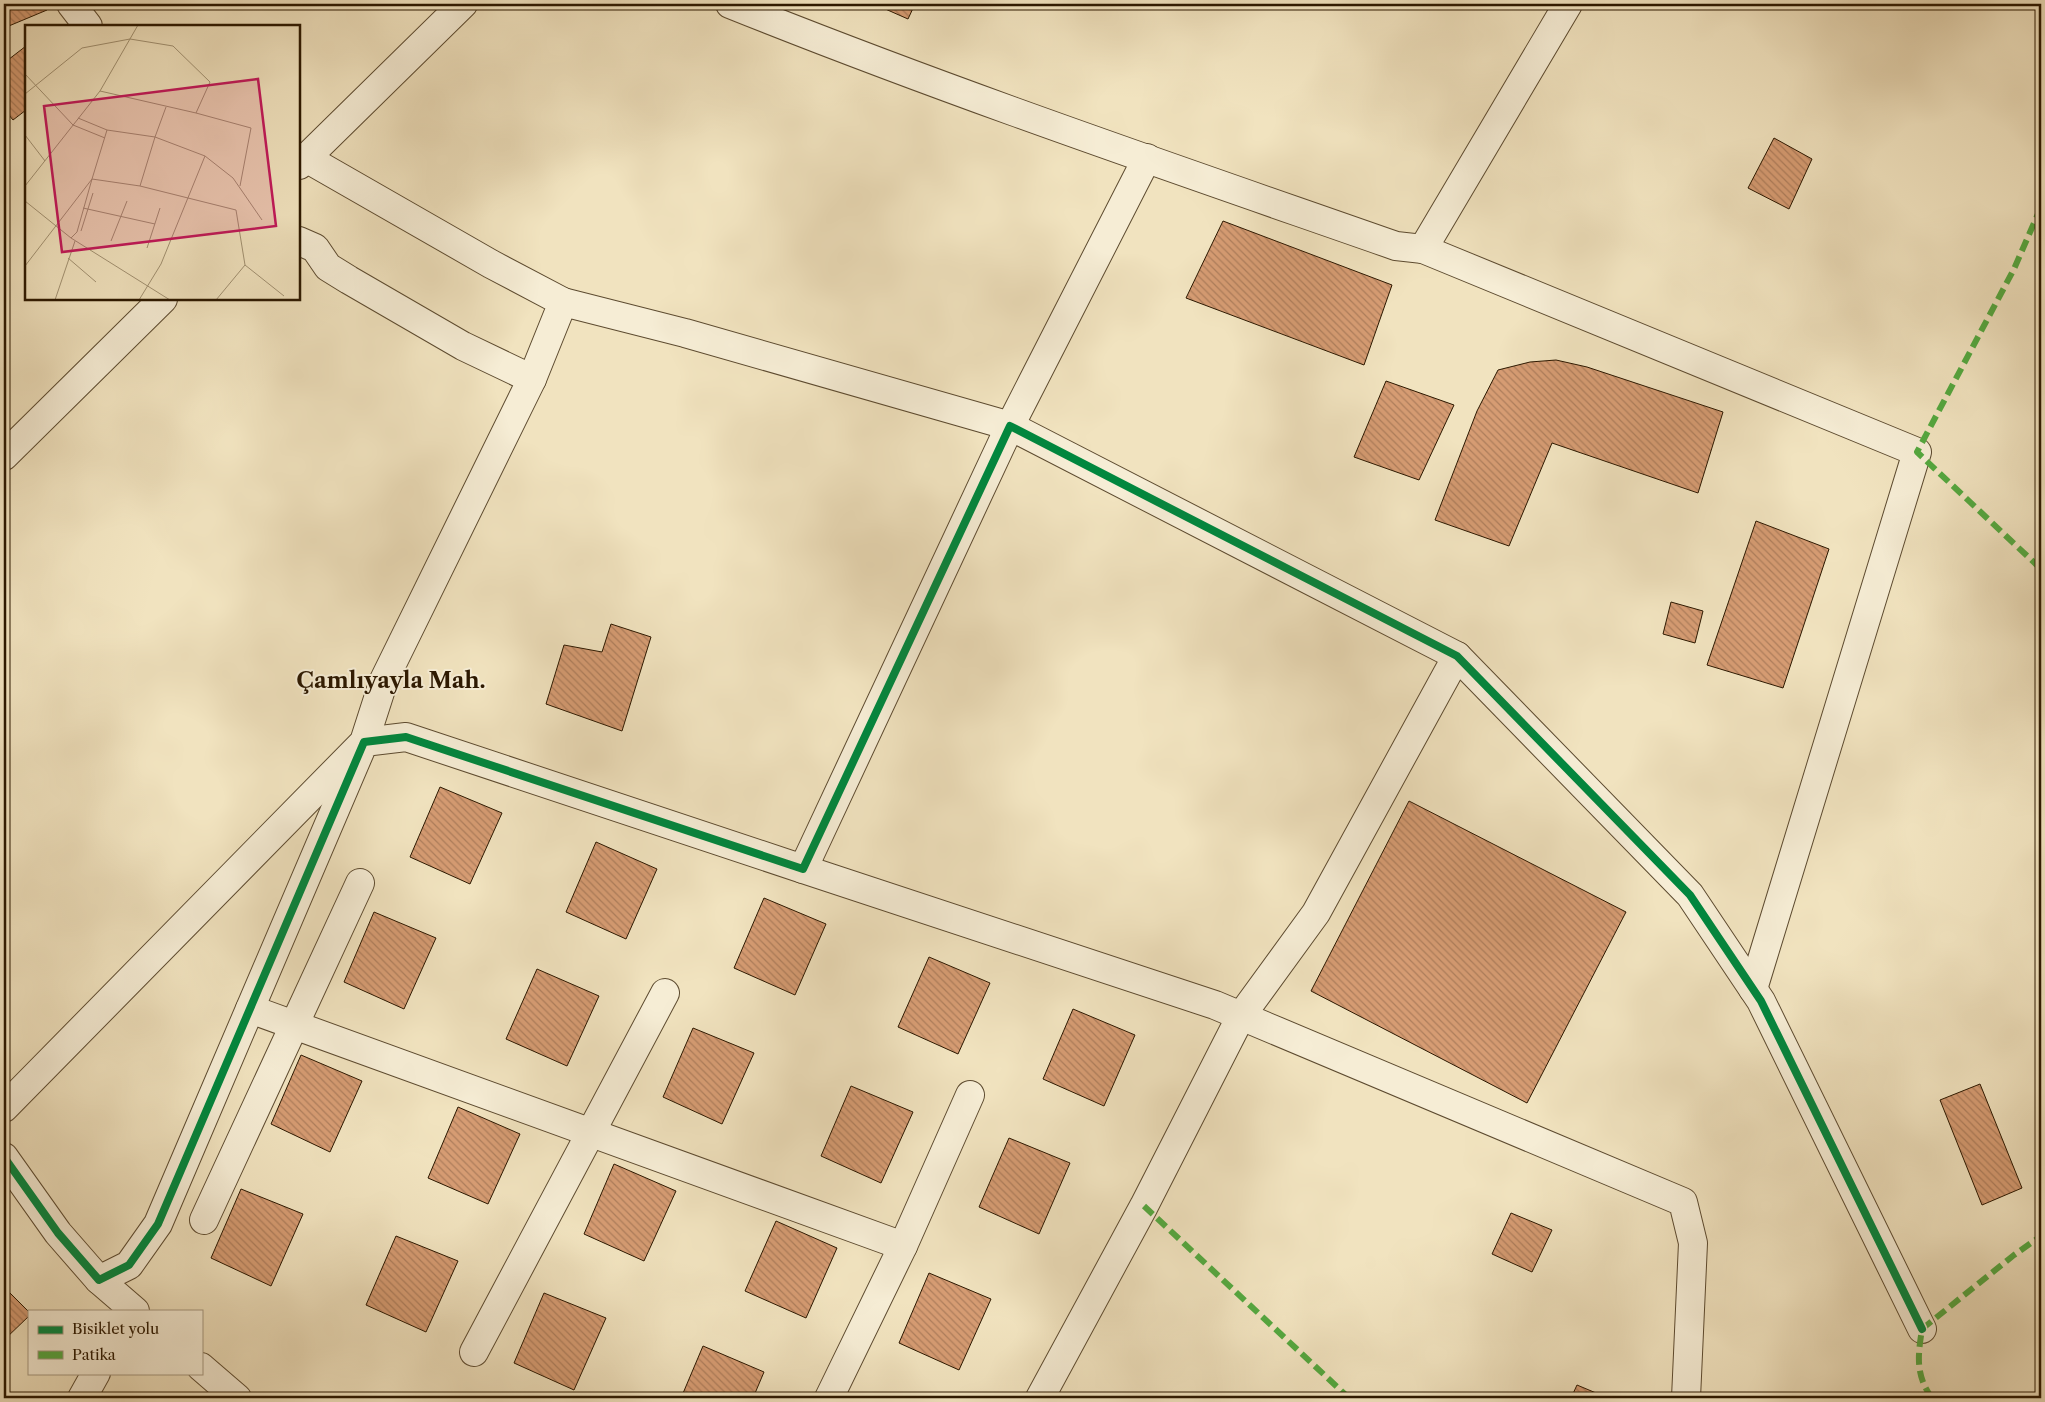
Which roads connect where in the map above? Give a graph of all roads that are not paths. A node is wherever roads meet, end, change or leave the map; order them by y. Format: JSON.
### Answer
{"nodes":[{"id":1,"x":71,"y":4,"type":"edge"},
{"id":2,"x":463,"y":4,"type":"edge"},
{"id":3,"x":730,"y":4,"type":"edge"},
{"id":4,"x":1568,"y":4,"type":"edge"},
{"id":5,"x":87,"y":25,"type":"edge"},
{"id":6,"x":1147,"y":158,"type":"junction"},
{"id":7,"x":302,"y":162,"type":"edge"},
{"id":8,"x":300,"y":240,"type":"edge"},
{"id":9,"x":1423,"y":249,"type":"junction"},
{"id":10,"x":162,"y":300,"type":"edge"},
{"id":11,"x":563,"y":302,"type":"junction"},
{"id":12,"x":532,"y":379,"type":"junction"},
{"id":13,"x":1010,"y":426,"type":"junction"},
{"id":14,"x":4,"y":456,"type":"edge"},
{"id":15,"x":1457,"y":656,"type":"junction"},
{"id":16,"x":364,"y":742,"type":"junction"},
{"id":17,"x":803,"y":869,"type":"junction"},
{"id":18,"x":360,"y":883,"type":"dead end"},
{"id":19,"x":1753,"y":989,"type":"junction"},
{"id":20,"x":665,"y":993,"type":"dead end"},
{"id":21,"x":250,"y":1009,"type":"junction"},
{"id":22,"x":1241,"y":1016,"type":"junction"},
{"id":23,"x":293,"y":1025,"type":"junction"},
{"id":24,"x":970,"y":1095,"type":"dead end"},
{"id":25,"x":4,"y":1108,"type":"edge"},
{"id":26,"x":590,"y":1133,"type":"junction"},
{"id":27,"x":4,"y":1157,"type":"edge"},
{"id":28,"x":204,"y":1220,"type":"dead end"},
{"id":29,"x":903,"y":1246,"type":"junction"},
{"id":30,"x":99,"y":1280,"type":"junction"},
{"id":31,"x":133,"y":1310,"type":"edge"},
{"id":32,"x":1922,"y":1329,"type":"dead end"},
{"id":33,"x":474,"y":1352,"type":"dead end"},
{"id":34,"x":202,"y":1368,"type":"edge"},
{"id":35,"x":95,"y":1374,"type":"edge"},
{"id":36,"x":82,"y":1398,"type":"edge"},
{"id":37,"x":238,"y":1398,"type":"edge"},
{"id":38,"x":829,"y":1398,"type":"edge"},
{"id":39,"x":1040,"y":1398,"type":"edge"},
{"id":40,"x":1686,"y":1398,"type":"edge"}],
"edges":[{"from":1,"to":5,"type":"street"},
{"from":2,"to":7,"type":"street"},
{"from":3,"to":6,"type":"street"},
{"from":4,"to":9,"type":"street"},
{"from":6,"to":9,"type":"street"},
{"from":6,"to":13,"type":"street"},
{"from":7,"to":11,"type":"street"},
{"from":8,"to":12,"type":"street"},
{"from":9,"to":19,"type":"street"},
{"from":10,"to":14,"type":"street"},
{"from":11,"to":12,"type":"street"},
{"from":11,"to":13,"type":"street"},
{"from":12,"to":16,"type":"street"},
{"from":13,"to":15,"type":"street"},
{"from":13,"to":17,"type":"street"},
{"from":15,"to":19,"type":"street"},
{"from":15,"to":22,"type":"street"},
{"from":16,"to":17,"type":"street"},
{"from":16,"to":21,"type":"street"},
{"from":16,"to":25,"type":"street"},
{"from":17,"to":22,"type":"street"},
{"from":18,"to":23,"type":"street"},
{"from":19,"to":32,"type":"street"},
{"from":20,"to":26,"type":"street"},
{"from":21,"to":23,"type":"street"},
{"from":21,"to":30,"type":"street"},
{"from":22,"to":39,"type":"street"},
{"from":22,"to":40,"type":"street"},
{"from":23,"to":26,"type":"street"},
{"from":23,"to":28,"type":"street"},
{"from":24,"to":29,"type":"street"},
{"from":26,"to":29,"type":"street"},
{"from":26,"to":33,"type":"street"},
{"from":27,"to":30,"type":"street"},
{"from":29,"to":38,"type":"street"},
{"from":30,"to":31,"type":"street"},
{"from":34,"to":37,"type":"street"},
{"from":35,"to":36,"type":"street"}]}
